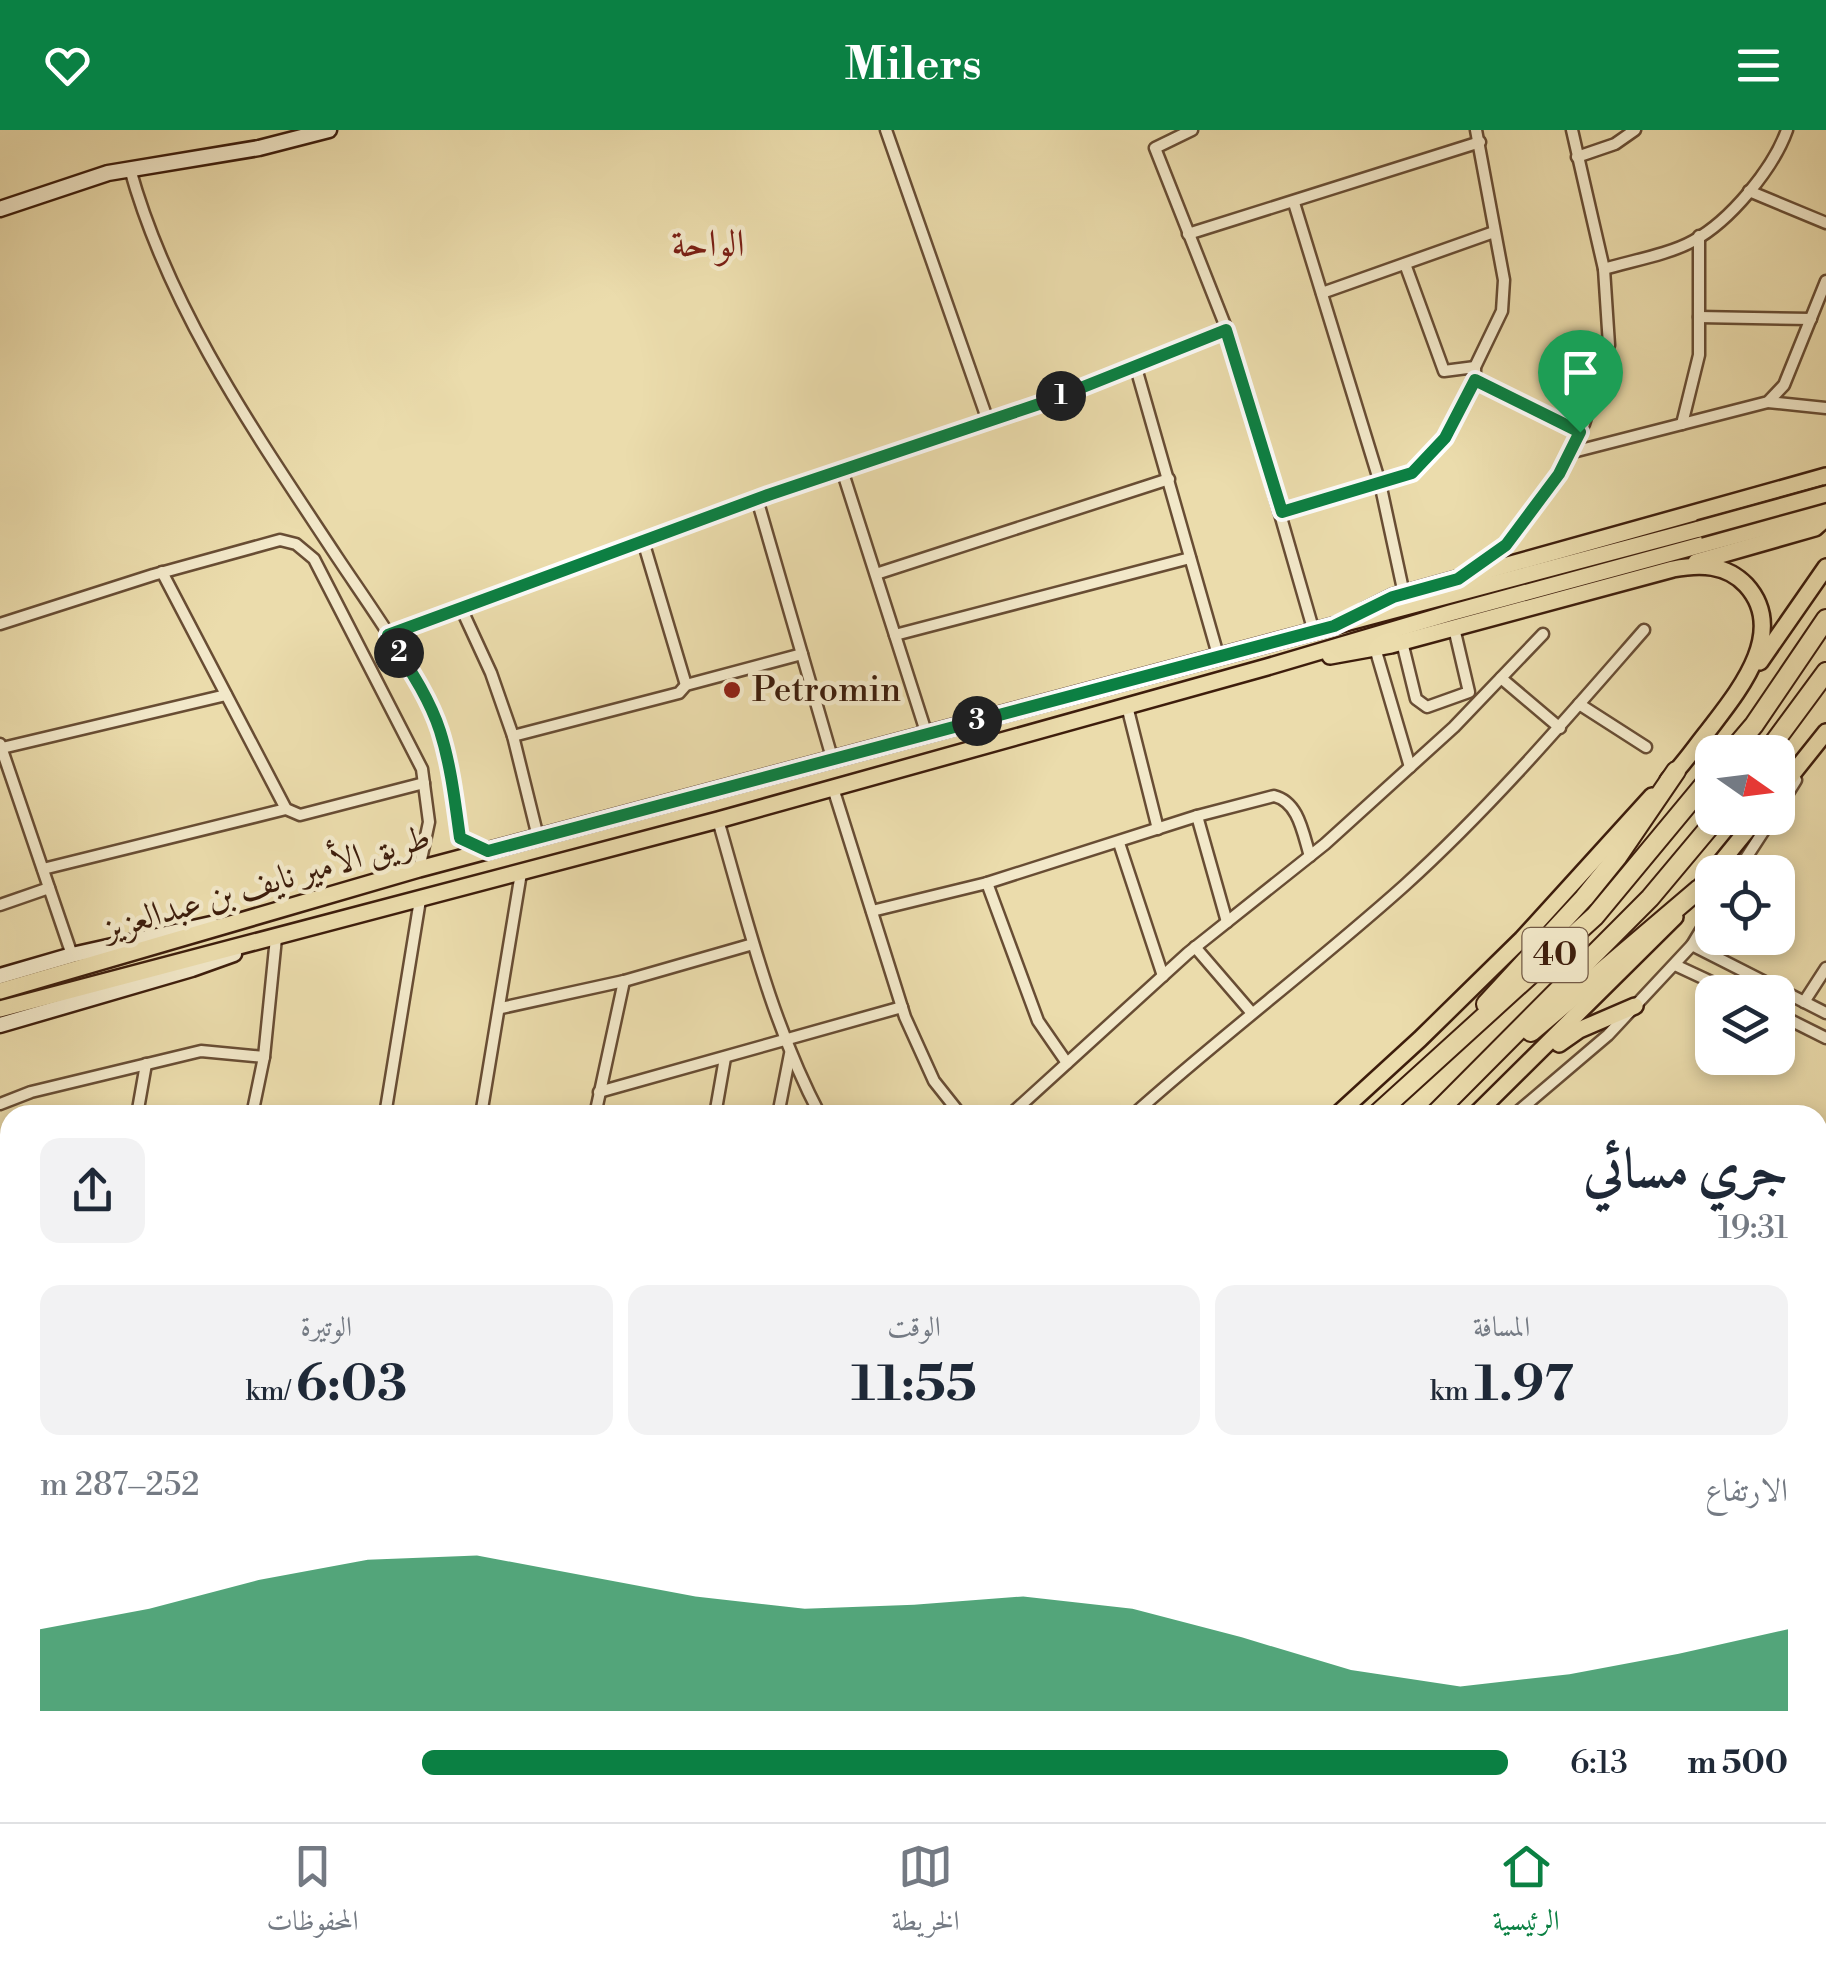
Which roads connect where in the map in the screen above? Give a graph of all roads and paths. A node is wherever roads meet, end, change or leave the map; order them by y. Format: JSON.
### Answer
{"nodes":[{"id":1,"x":329,"y":130,"type":"edge"},
{"id":2,"x":886,"y":130,"type":"edge"},
{"id":3,"x":1192,"y":130,"type":"edge"},
{"id":4,"x":1572,"y":130,"type":"edge"},
{"id":5,"x":1635,"y":130,"type":"edge"},
{"id":6,"x":1787,"y":130,"type":"edge"},
{"id":7,"x":1478,"y":136,"type":"edge"},
{"id":8,"x":1577,"y":157,"type":"junction"},
{"id":9,"x":130,"y":169,"type":"junction"},
{"id":10,"x":1749,"y":191,"type":"junction"},
{"id":11,"x":1294,"y":203,"type":"junction"},
{"id":12,"x":0,"y":209,"type":"edge"},
{"id":13,"x":1826,"y":224,"type":"edge"},
{"id":14,"x":1494,"y":232,"type":"junction"},
{"id":15,"x":1188,"y":234,"type":"junction"},
{"id":16,"x":1699,"y":236,"type":"junction"},
{"id":17,"x":1406,"y":264,"type":"junction"},
{"id":18,"x":1604,"y":269,"type":"junction"},
{"id":19,"x":1826,"y":281,"type":"edge"},
{"id":20,"x":1322,"y":293,"type":"junction"},
{"id":21,"x":1700,"y":316,"type":"junction"},
{"id":22,"x":1811,"y":319,"type":"junction"},
{"id":23,"x":1226,"y":330,"type":"junction"},
{"id":24,"x":1136,"y":368,"type":"junction"},
{"id":25,"x":1475,"y":373,"type":"junction"},
{"id":26,"x":1768,"y":402,"type":"junction"},
{"id":27,"x":1826,"y":408,"type":"edge"},
{"id":28,"x":988,"y":421,"type":"junction"},
{"id":29,"x":1682,"y":424,"type":"junction"},
{"id":30,"x":1580,"y":432,"type":"junction"},
{"id":31,"x":1570,"y":453,"type":"junction"},
{"id":32,"x":842,"y":470,"type":"junction"},
{"id":33,"x":1826,"y":476,"type":"edge"},
{"id":34,"x":1169,"y":478,"type":"junction"},
{"id":35,"x":1380,"y":483,"type":"junction"},
{"id":36,"x":1826,"y":494,"type":"edge"},
{"id":37,"x":1764,"y":495,"type":"junction"},
{"id":38,"x":757,"y":500,"type":"junction"},
{"id":39,"x":1282,"y":512,"type":"junction"},
{"id":40,"x":1826,"y":515,"type":"edge"},
{"id":41,"x":1701,"y":537,"type":"junction"},
{"id":42,"x":643,"y":541,"type":"junction"},
{"id":43,"x":1190,"y":558,"type":"junction"},
{"id":44,"x":1826,"y":567,"type":"edge"},
{"id":45,"x":1674,"y":569,"type":"junction"},
{"id":46,"x":162,"y":572,"type":"junction"},
{"id":47,"x":876,"y":574,"type":"junction"},
{"id":48,"x":1458,"y":579,"type":"junction"},
{"id":49,"x":1404,"y":594,"type":"junction"},
{"id":50,"x":461,"y":608,"type":"junction"},
{"id":51,"x":1826,"y":619,"type":"edge"},
{"id":52,"x":0,"y":624,"type":"edge"},
{"id":53,"x":1334,"y":626,"type":"junction"},
{"id":54,"x":1454,"y":628,"type":"junction"},
{"id":55,"x":1644,"y":630,"type":"dead end"},
{"id":56,"x":1314,"y":632,"type":"junction"},
{"id":57,"x":1543,"y":634,"type":"dead end"},
{"id":58,"x":388,"y":635,"type":"junction"},
{"id":59,"x":895,"y":635,"type":"junction"},
{"id":60,"x":1402,"y":642,"type":"junction"},
{"id":61,"x":1376,"y":648,"type":"junction"},
{"id":62,"x":802,"y":654,"type":"junction"},
{"id":63,"x":1218,"y":656,"type":"junction"},
{"id":64,"x":1267,"y":668,"type":"junction"},
{"id":65,"x":1826,"y":672,"type":"edge"},
{"id":66,"x":1501,"y":678,"type":"junction"},
{"id":67,"x":1744,"y":684,"type":"junction"},
{"id":68,"x":686,"y":685,"type":"junction"},
{"id":69,"x":226,"y":695,"type":"junction"},
{"id":70,"x":1580,"y":704,"type":"junction"},
{"id":71,"x":1127,"y":706,"type":"junction"},
{"id":72,"x":1560,"y":728,"type":"junction"},
{"id":73,"x":1825,"y":733,"type":"edge"},
{"id":74,"x":927,"y":735,"type":"junction"},
{"id":75,"x":1745,"y":735,"type":"edge"},
{"id":76,"x":1780,"y":735,"type":"edge"},
{"id":77,"x":512,"y":736,"type":"junction"},
{"id":78,"x":1,"y":746,"type":"edge"},
{"id":79,"x":1646,"y":747,"type":"dead end"},
{"id":80,"x":833,"y":760,"type":"junction"},
{"id":81,"x":1410,"y":767,"type":"junction"},
{"id":82,"x":1676,"y":771,"type":"junction"},
{"id":83,"x":1795,"y":771,"type":"edge"},
{"id":84,"x":1795,"y":781,"type":"edge"},
{"id":85,"x":424,"y":782,"type":"junction"},
{"id":86,"x":833,"y":788,"type":"junction"},
{"id":87,"x":1695,"y":795,"type":"edge"},
{"id":88,"x":286,"y":809,"type":"junction"},
{"id":89,"x":1197,"y":816,"type":"junction"},
{"id":90,"x":718,"y":820,"type":"junction"},
{"id":91,"x":1158,"y":829,"type":"junction"},
{"id":92,"x":1704,"y":835,"type":"edge"},
{"id":93,"x":1743,"y":835,"type":"edge"},
{"id":94,"x":538,"y":837,"type":"junction"},
{"id":95,"x":1119,"y":843,"type":"junction"},
{"id":96,"x":488,"y":851,"type":"junction"},
{"id":97,"x":1727,"y":855,"type":"edge"},
{"id":98,"x":1310,"y":856,"type":"junction"},
{"id":99,"x":43,"y":868,"type":"junction"},
{"id":100,"x":419,"y":869,"type":"junction"},
{"id":101,"x":520,"y":873,"type":"junction"},
{"id":102,"x":987,"y":883,"type":"junction"},
{"id":103,"x":50,"y":888,"type":"junction"},
{"id":104,"x":1695,"y":893,"type":"edge"},
{"id":105,"x":1695,"y":895,"type":"edge"},
{"id":106,"x":420,"y":900,"type":"junction"},
{"id":107,"x":0,"y":904,"type":"edge"},
{"id":108,"x":872,"y":911,"type":"junction"},
{"id":109,"x":271,"y":913,"type":"junction"},
{"id":110,"x":1227,"y":922,"type":"junction"},
{"id":111,"x":276,"y":938,"type":"junction"},
{"id":112,"x":1695,"y":940,"type":"edge"},
{"id":113,"x":752,"y":944,"type":"junction"},
{"id":114,"x":1692,"y":945,"type":"junction"},
{"id":115,"x":1195,"y":947,"type":"junction"},
{"id":116,"x":72,"y":955,"type":"junction"},
{"id":117,"x":1675,"y":964,"type":"junction"},
{"id":118,"x":1826,"y":968,"type":"edge"},
{"id":119,"x":1698,"y":975,"type":"edge"},
{"id":120,"x":0,"y":976,"type":"edge"},
{"id":121,"x":1162,"y":976,"type":"junction"},
{"id":122,"x":624,"y":981,"type":"junction"},
{"id":123,"x":0,"y":992,"type":"edge"},
{"id":124,"x":1804,"y":1002,"type":"junction"},
{"id":125,"x":1635,"y":1006,"type":"junction"},
{"id":126,"x":902,"y":1007,"type":"junction"},
{"id":127,"x":500,"y":1008,"type":"junction"},
{"id":128,"x":0,"y":1009,"type":"edge"},
{"id":129,"x":1251,"y":1012,"type":"junction"},
{"id":130,"x":1826,"y":1013,"type":"edge"},
{"id":131,"x":1795,"y":1022,"type":"edge"},
{"id":132,"x":0,"y":1025,"type":"edge"},
{"id":133,"x":1826,"y":1038,"type":"edge"},
{"id":134,"x":788,"y":1047,"type":"junction"},
{"id":135,"x":264,"y":1057,"type":"junction"},
{"id":136,"x":725,"y":1058,"type":"junction"},
{"id":137,"x":1530,"y":1062,"type":"junction"},
{"id":138,"x":1067,"y":1063,"type":"junction"},
{"id":139,"x":146,"y":1064,"type":"junction"},
{"id":140,"x":1416,"y":1080,"type":"junction"},
{"id":141,"x":599,"y":1092,"type":"junction"},
{"id":142,"x":0,"y":1104,"type":"edge"},
{"id":143,"x":138,"y":1105,"type":"edge"},
{"id":144,"x":254,"y":1105,"type":"edge"},
{"id":145,"x":387,"y":1105,"type":"edge"},
{"id":146,"x":483,"y":1105,"type":"edge"},
{"id":147,"x":597,"y":1105,"type":"edge"},
{"id":148,"x":718,"y":1105,"type":"edge"},
{"id":149,"x":779,"y":1105,"type":"edge"},
{"id":150,"x":815,"y":1105,"type":"edge"},
{"id":151,"x":953,"y":1105,"type":"edge"},
{"id":152,"x":1021,"y":1105,"type":"edge"},
{"id":153,"x":1144,"y":1105,"type":"edge"},
{"id":154,"x":1348,"y":1105,"type":"edge"},
{"id":155,"x":1386,"y":1105,"type":"edge"},
{"id":156,"x":1444,"y":1105,"type":"edge"},
{"id":157,"x":1445,"y":1105,"type":"edge"},
{"id":158,"x":1485,"y":1105,"type":"edge"},
{"id":159,"x":1526,"y":1105,"type":"edge"}],
"edges":[{"from":1,"to":9,"type":"main road"},
{"from":2,"to":28,"type":"street"},
{"from":3,"to":15,"type":"street"},
{"from":4,"to":8,"type":"street"},
{"from":5,"to":8,"type":"street"},
{"from":6,"to":10,"type":"street"},
{"from":7,"to":11,"type":"street"},
{"from":7,"to":14,"type":"street"},
{"from":8,"to":18,"type":"street"},
{"from":9,"to":12,"type":"main road"},
{"from":9,"to":58,"type":"street"},
{"from":10,"to":13,"type":"street"},
{"from":10,"to":16,"type":"street"},
{"from":11,"to":15,"type":"street"},
{"from":11,"to":20,"type":"street"},
{"from":14,"to":17,"type":"street"},
{"from":14,"to":25,"type":"street"},
{"from":15,"to":23,"type":"street"},
{"from":16,"to":18,"type":"street"},
{"from":16,"to":21,"type":"street"},
{"from":17,"to":20,"type":"street"},
{"from":17,"to":25,"type":"street"},
{"from":18,"to":30,"type":"street"},
{"from":19,"to":22,"type":"street"},
{"from":20,"to":35,"type":"street"},
{"from":21,"to":22,"type":"street"},
{"from":21,"to":29,"type":"street"},
{"from":22,"to":26,"type":"street"},
{"from":23,"to":24,"type":"street"},
{"from":23,"to":39,"type":"street"},
{"from":24,"to":28,"type":"street"},
{"from":24,"to":34,"type":"street"},
{"from":25,"to":30,"type":"street"},
{"from":25,"to":35,"type":"street"},
{"from":26,"to":27,"type":"street"},
{"from":26,"to":29,"type":"street"},
{"from":28,"to":32,"type":"street"},
{"from":29,"to":31,"type":"street"},
{"from":30,"to":31,"type":"street"},
{"from":31,"to":48,"type":"street"},
{"from":32,"to":38,"type":"street"},
{"from":32,"to":47,"type":"street"},
{"from":33,"to":37,"type":"main road"},
{"from":34,"to":43,"type":"street"},
{"from":34,"to":47,"type":"street"},
{"from":35,"to":39,"type":"street"},
{"from":35,"to":49,"type":"street"},
{"from":36,"to":37,"type":"main road"},
{"from":36,"to":41,"type":"main road","name":"طريق الأمير نايف بن عبدالعزيز","bridge":true},
{"from":37,"to":48,"type":"main road"},
{"from":38,"to":42,"type":"street"},
{"from":38,"to":62,"type":"street"},
{"from":39,"to":56,"type":"street"},
{"from":40,"to":41,"type":"main road","name":"طريق الأمير نايف بن عبدالعزيز"},
{"from":40,"to":45,"type":"main road"},
{"from":41,"to":53,"type":"main road","name":"طريق الأمير نايف بن عبدالعزيز"},
{"from":41,"to":64,"type":"main road","name":"طريق الأمير نايف بن عبدالعزيز"},
{"from":42,"to":50,"type":"street"},
{"from":42,"to":68,"type":"street"},
{"from":43,"to":59,"type":"street"},
{"from":43,"to":63,"type":"street"},
{"from":44,"to":67,"type":"main road"},
{"from":45,"to":54,"type":"main road"},
{"from":45,"to":67,"type":"main road"},
{"from":46,"to":52,"type":"street"},
{"from":46,"to":69,"type":"street"},
{"from":46,"to":85,"type":"street"},
{"from":47,"to":59,"type":"street"},
{"from":48,"to":49,"type":"main road"},
{"from":49,"to":53,"type":"main road"},
{"from":50,"to":58,"type":"street"},
{"from":50,"to":77,"type":"street"},
{"from":51,"to":75,"type":"highway"},
{"from":53,"to":56,"type":"main road","name":"طريق الأمير نايف بن عبدالعزيز"},
{"from":54,"to":60,"type":"main road"},
{"from":54,"to":60,"type":"street"},
{"from":55,"to":70,"type":"street"},
{"from":56,"to":63,"type":"main road","name":"طريق الأمير نايف بن عبدالعزيز"},
{"from":57,"to":66,"type":"street"},
{"from":58,"to":96,"type":"street"},
{"from":59,"to":74,"type":"street"},
{"from":60,"to":61,"type":"main road"},
{"from":61,"to":64,"type":"main road"},
{"from":61,"to":81,"type":"street"},
{"from":62,"to":68,"type":"street"},
{"from":62,"to":80,"type":"street"},
{"from":63,"to":74,"type":"main road","name":"طريق الأمير نايف بن عبدالعزيز"},
{"from":64,"to":71,"type":"main road","name":"طريق الأمير نايف بن عبدالعزيز"},
{"from":65,"to":76,"type":"highway"},
{"from":66,"to":72,"type":"street"},
{"from":66,"to":81,"type":"street"},
{"from":67,"to":82,"type":"main road"},
{"from":68,"to":77,"type":"street"},
{"from":69,"to":78,"type":"street"},
{"from":69,"to":88,"type":"street"},
{"from":70,"to":72,"type":"street"},
{"from":70,"to":79,"type":"street"},
{"from":71,"to":86,"type":"main road","name":"طريق الأمير نايف بن عبدالعزيز"},
{"from":71,"to":91,"type":"street"},
{"from":72,"to":129,"type":"street"},
{"from":73,"to":83,"type":"main road"},
{"from":73,"to":84,"type":"street"},
{"from":74,"to":80,"type":"main road","name":"طريق الأمير نايف بن عبدالعزيز"},
{"from":77,"to":94,"type":"street"},
{"from":78,"to":99,"type":"street"},
{"from":80,"to":94,"type":"main road","name":"طريق الأمير نايف بن عبدالعزيز"},
{"from":81,"to":98,"type":"street"},
{"from":82,"to":140,"type":"highway"},
{"from":82,"to":154,"type":"main road"},
{"from":85,"to":88,"type":"street"},
{"from":85,"to":100,"type":"street"},
{"from":86,"to":90,"type":"main road","name":"طريق الأمير نايف بن عبدالعزيز"},
{"from":86,"to":108,"type":"street"},
{"from":87,"to":140,"type":"highway","number":"40"},
{"from":88,"to":99,"type":"street"},
{"from":89,"to":91,"type":"street"},
{"from":89,"to":98,"type":"street"},
{"from":89,"to":110,"type":"street"},
{"from":90,"to":101,"type":"main road","name":"طريق الأمير نايف بن عبدالعزيز"},
{"from":90,"to":113,"type":"street"},
{"from":91,"to":95,"type":"street"},
{"from":92,"to":156,"type":"highway","number":"40"},
{"from":93,"to":97,"type":"main road"},
{"from":94,"to":96,"type":"main road","name":"طريق الأمير نايف بن عبدالعزيز"},
{"from":95,"to":102,"type":"street"},
{"from":95,"to":121,"type":"street"},
{"from":96,"to":100,"type":"main road","name":"طريق الأمير نايف بن عبدالعزيز"},
{"from":98,"to":110,"type":"street"},
{"from":99,"to":103,"type":"street"},
{"from":100,"to":109,"type":"main road","name":"طريق الأمير نايف بن عبدالعزيز"},
{"from":101,"to":106,"type":"main road","name":"طريق الأمير نايف بن عبدالعزيز"},
{"from":101,"to":127,"type":"street"},
{"from":102,"to":108,"type":"street"},
{"from":102,"to":138,"type":"street"},
{"from":103,"to":107,"type":"street"},
{"from":103,"to":116,"type":"street"},
{"from":104,"to":157,"type":"highway"},
{"from":105,"to":137,"type":"main road"},
{"from":106,"to":111,"type":"main road","name":"طريق الأمير نايف بن عبدالعزيز"},
{"from":106,"to":145,"type":"street"},
{"from":108,"to":126,"type":"street"},
{"from":109,"to":116,"type":"main road"},
{"from":109,"to":123,"type":"main road","name":"طريق الأمير نايف بن عبدالعزيز"},
{"from":110,"to":115,"type":"street"},
{"from":111,"to":128,"type":"main road","name":"طريق الأمير نايف بن عبدالعزيز"},
{"from":111,"to":132,"type":"main road"},
{"from":111,"to":135,"type":"street"},
{"from":112,"to":114,"type":"street"},
{"from":113,"to":122,"type":"street"},
{"from":113,"to":134,"type":"street"},
{"from":114,"to":117,"type":"street"},
{"from":114,"to":124,"type":"street"},
{"from":115,"to":121,"type":"street"},
{"from":115,"to":129,"type":"street"},
{"from":116,"to":120,"type":"main road"},
{"from":117,"to":119,"type":"street"},
{"from":117,"to":125,"type":"street"},
{"from":118,"to":124,"type":"street"},
{"from":121,"to":138,"type":"street"},
{"from":122,"to":127,"type":"street"},
{"from":122,"to":141,"type":"street"},
{"from":124,"to":130,"type":"street"},
{"from":125,"to":137,"type":"main road"},
{"from":125,"to":159,"type":"street"},
{"from":126,"to":134,"type":"street"},
{"from":126,"to":151,"type":"street"},
{"from":127,"to":146,"type":"street"},
{"from":129,"to":153,"type":"street"},
{"from":131,"to":133,"type":"street"},
{"from":134,"to":136,"type":"street"},
{"from":134,"to":149,"type":"street"},
{"from":134,"to":150,"type":"street"},
{"from":135,"to":139,"type":"street"},
{"from":135,"to":144,"type":"street"},
{"from":136,"to":141,"type":"street"},
{"from":136,"to":148,"type":"street"},
{"from":137,"to":158,"type":"main road"},
{"from":138,"to":152,"type":"street"},
{"from":139,"to":142,"type":"street"},
{"from":139,"to":143,"type":"street"},
{"from":140,"to":155,"type":"highway","number":"40"},
{"from":141,"to":147,"type":"street"}]}
